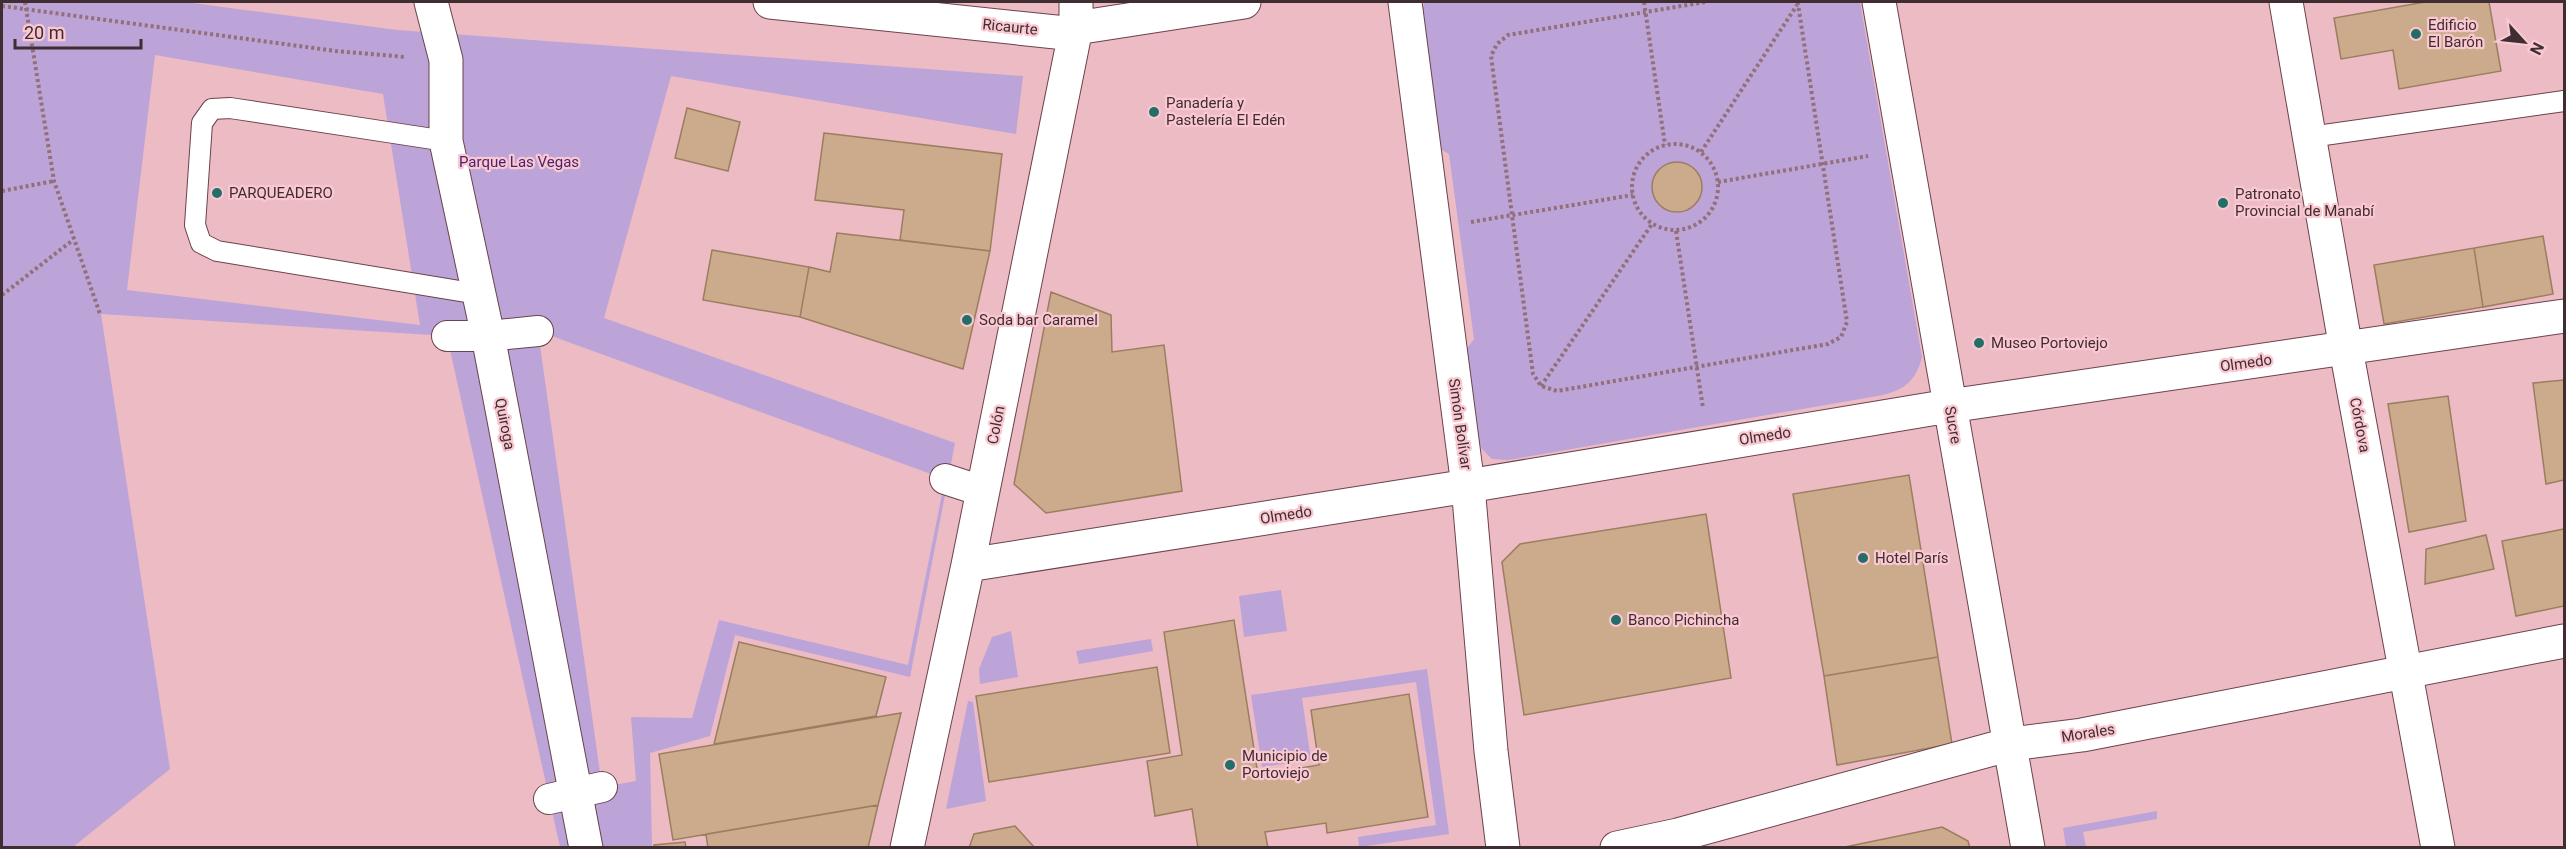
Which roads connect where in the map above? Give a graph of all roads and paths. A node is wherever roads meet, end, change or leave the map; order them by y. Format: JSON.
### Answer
{"nodes":[{"id":1,"x":25,"y":2,"type":"edge"},
{"id":2,"x":431,"y":2,"type":"edge"},
{"id":3,"x":770,"y":2,"type":"edge"},
{"id":4,"x":1244,"y":2,"type":"edge"},
{"id":5,"x":1405,"y":2,"type":"edge"},
{"id":6,"x":1644,"y":2,"type":"edge"},
{"id":7,"x":1705,"y":2,"type":"edge"},
{"id":8,"x":1880,"y":2,"type":"edge"},
{"id":9,"x":2286,"y":2,"type":"edge"},
{"id":10,"x":1796,"y":3,"type":"edge"},
{"id":11,"x":2,"y":6,"type":"edge"},
{"id":12,"x":26,"y":8,"type":"junction"},
{"id":13,"x":1645,"y":11,"type":"junction"},
{"id":14,"x":1075,"y":21,"type":"edge"},
{"id":15,"x":446,"y":60,"type":"junction"},
{"id":16,"x":2565,"y":101,"type":"edge"},
{"id":17,"x":2310,"y":137,"type":"junction"},
{"id":18,"x":446,"y":141,"type":"junction"},
{"id":19,"x":1665,"y":145,"type":"junction"},
{"id":20,"x":1904,"y":150,"type":"junction"},
{"id":21,"x":1701,"y":152,"type":"junction"},
{"id":22,"x":1822,"y":165,"type":"junction"},
{"id":23,"x":54,"y":181,"type":"junction"},
{"id":24,"x":1718,"y":182,"type":"junction"},
{"id":25,"x":2,"y":191,"type":"edge"},
{"id":26,"x":1633,"y":195,"type":"junction"},
{"id":27,"x":1513,"y":215,"type":"junction"},
{"id":28,"x":1652,"y":224,"type":"junction"},
{"id":29,"x":1434,"y":228,"type":"junction"},
{"id":30,"x":1676,"y":231,"type":"junction"},
{"id":31,"x":74,"y":240,"type":"junction"},
{"id":32,"x":478,"y":294,"type":"junction"},
{"id":33,"x":2,"y":295,"type":"edge"},
{"id":34,"x":100,"y":314,"type":"dead end"},
{"id":35,"x":2565,"y":316,"type":"edge"},
{"id":36,"x":538,"y":331,"type":"dead end"},
{"id":37,"x":447,"y":336,"type":"dead end"},
{"id":38,"x":488,"y":336,"type":"junction"},
{"id":39,"x":2346,"y":349,"type":"junction"},
{"id":40,"x":1697,"y":368,"type":"junction"},
{"id":41,"x":1541,"y":386,"type":"junction"},
{"id":42,"x":1949,"y":406,"type":"junction"},
{"id":43,"x":1708,"y":445,"type":"junction"},
{"id":44,"x":945,"y":478,"type":"dead end"},
{"id":45,"x":1468,"y":486,"type":"junction"},
{"id":46,"x":982,"y":491,"type":"junction"},
{"id":47,"x":968,"y":565,"type":"junction"},
{"id":48,"x":2565,"y":641,"type":"edge"},
{"id":49,"x":2406,"y":673,"type":"junction"},
{"id":50,"x":2011,"y":744,"type":"junction"},
{"id":51,"x":586,"y":848,"type":"edge"},
{"id":52,"x":907,"y":848,"type":"edge"},
{"id":53,"x":1503,"y":848,"type":"edge"},
{"id":54,"x":1617,"y":848,"type":"edge"},
{"id":55,"x":2028,"y":848,"type":"edge"},
{"id":56,"x":2438,"y":848,"type":"edge"}],
"edges":[{"from":1,"to":12,"type":"path"},
{"from":2,"to":15,"type":"street","name":"Quiroga"},
{"from":3,"to":14,"type":"street","name":"Ricaurte"},
{"from":4,"to":14,"type":"street","name":"Ricaurte"},
{"from":5,"to":29,"type":"street","name":"Simón Bolívar"},
{"from":6,"to":13,"type":"path"},
{"from":7,"to":13,"type":"path"},
{"from":8,"to":20,"type":"street","name":"Sucre"},
{"from":9,"to":17,"type":"street","name":"Córdova"},
{"from":10,"to":21,"type":"path"},
{"from":10,"to":22,"type":"path"},
{"from":11,"to":12,"type":"path"},
{"from":12,"to":15,"type":"path"},
{"from":12,"to":23,"type":"path"},
{"from":13,"to":19,"type":"path"},
{"from":13,"to":27,"type":"path"},
{"from":14,"to":46,"type":"street","name":"Colón"},
{"from":15,"to":18,"type":"street","name":"Quiroga"},
{"from":16,"to":17,"type":"lane"},
{"from":17,"to":39,"type":"street","name":"Córdova"},
{"from":18,"to":32,"type":"street","name":"Quiroga"},
{"from":18,"to":32,"type":"lane"},
{"from":19,"to":21,"type":"path"},
{"from":19,"to":26,"type":"path"},
{"from":20,"to":22,"type":"path"},
{"from":20,"to":42,"type":"street","name":"Sucre"},
{"from":21,"to":24,"type":"path"},
{"from":22,"to":24,"type":"path"},
{"from":22,"to":40,"type":"path"},
{"from":23,"to":25,"type":"path"},
{"from":23,"to":31,"type":"path"},
{"from":24,"to":30,"type":"path"},
{"from":26,"to":27,"type":"path"},
{"from":26,"to":28,"type":"path"},
{"from":27,"to":29,"type":"path"},
{"from":27,"to":41,"type":"path"},
{"from":28,"to":30,"type":"path"},
{"from":28,"to":41,"type":"path"},
{"from":29,"to":45,"type":"street","name":"Simón Bolívar"},
{"from":30,"to":40,"type":"path"},
{"from":31,"to":33,"type":"path"},
{"from":31,"to":34,"type":"path"},
{"from":32,"to":38,"type":"street","name":"Quiroga"},
{"from":35,"to":39,"type":"street","name":"Olmedo"},
{"from":36,"to":38,"type":"street"},
{"from":37,"to":38,"type":"street"},
{"from":38,"to":51,"type":"street","name":"Quiroga"},
{"from":39,"to":42,"type":"street","name":"Olmedo"},
{"from":39,"to":49,"type":"street","name":"Córdova"},
{"from":40,"to":41,"type":"path"},
{"from":40,"to":43,"type":"path"},
{"from":42,"to":43,"type":"street","name":"Olmedo"},
{"from":42,"to":50,"type":"street","name":"Sucre"},
{"from":43,"to":45,"type":"street","name":"Olmedo"},
{"from":44,"to":46,"type":"street"},
{"from":45,"to":47,"type":"street","name":"Olmedo"},
{"from":45,"to":53,"type":"street","name":"Simón Bolívar"},
{"from":46,"to":47,"type":"street","name":"Colón"},
{"from":47,"to":52,"type":"street","name":"Colón"},
{"from":48,"to":49,"type":"street","name":"Morales"},
{"from":49,"to":50,"type":"street","name":"Morales"},
{"from":49,"to":56,"type":"street","name":"Córdova"},
{"from":50,"to":54,"type":"street","name":"Morales"},
{"from":50,"to":55,"type":"street","name":"Sucre"}]}
